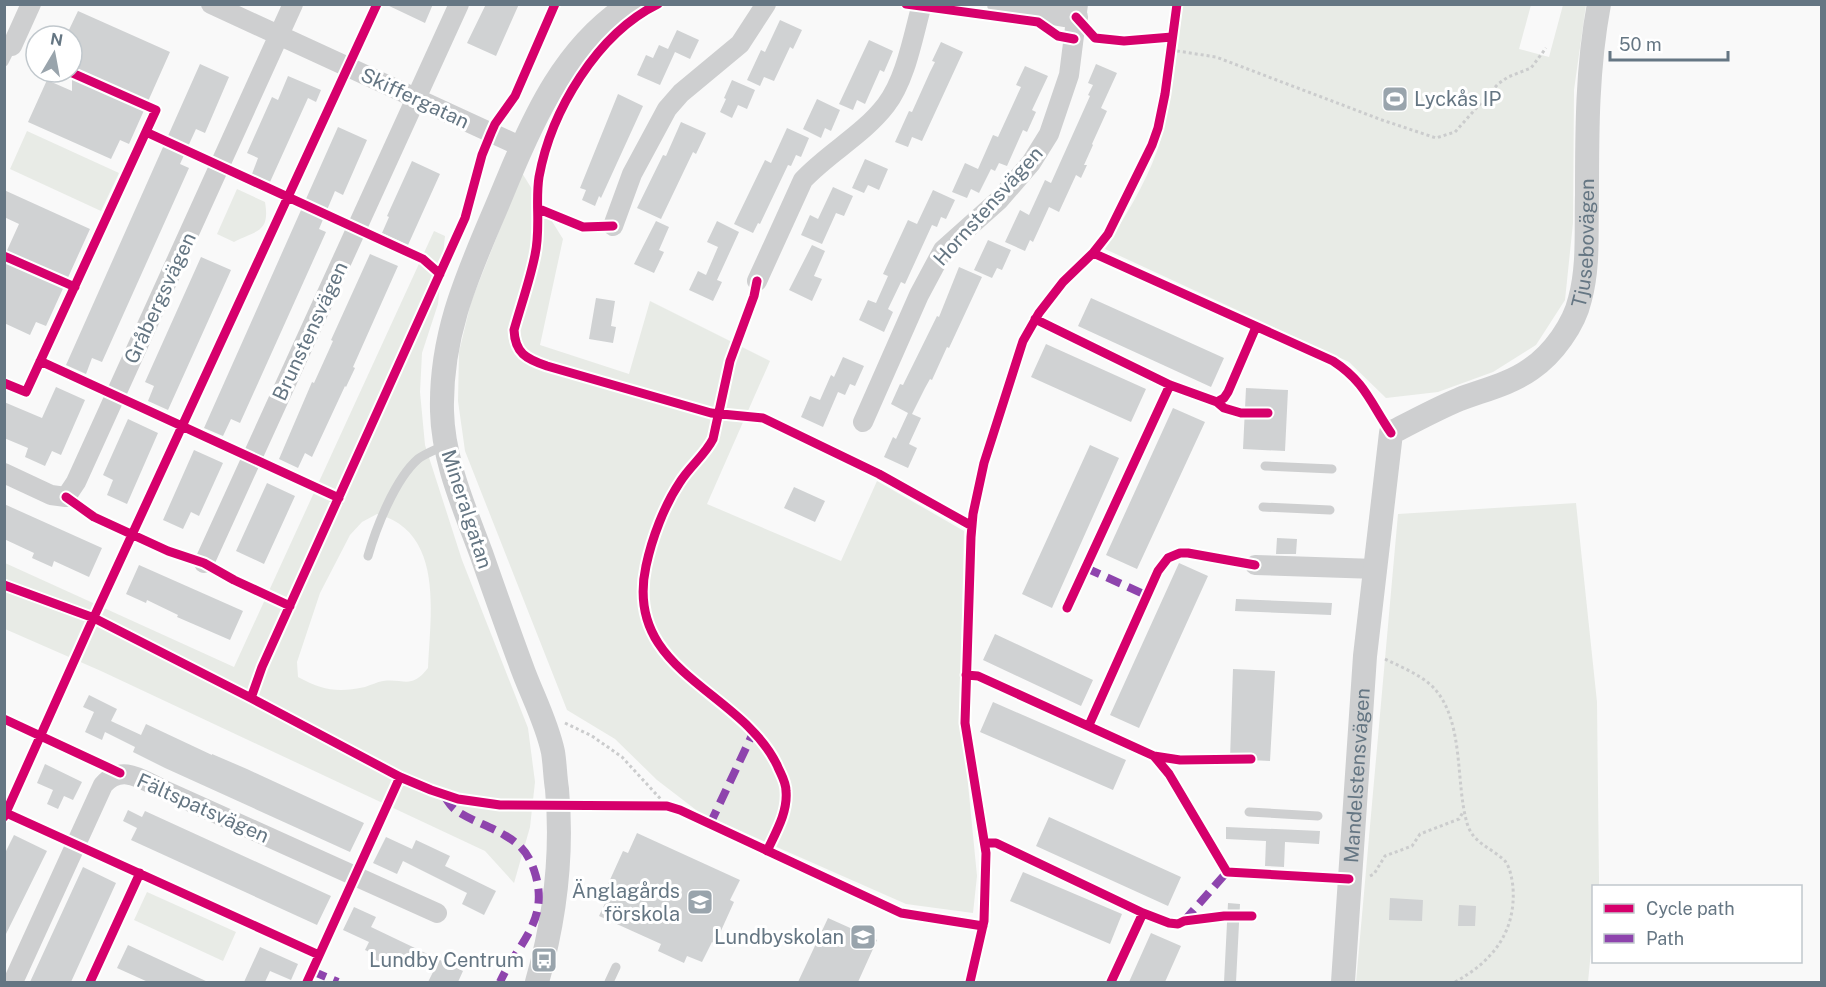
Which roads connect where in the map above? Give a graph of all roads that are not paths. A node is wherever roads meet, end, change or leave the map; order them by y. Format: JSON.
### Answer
{"nodes":[{"id":1,"x":31,"y":4,"type":"edge"},
{"id":2,"x":211,"y":4,"type":"edge"},
{"id":3,"x":293,"y":4,"type":"edge"},
{"id":4,"x":459,"y":4,"type":"edge"},
{"id":5,"x":766,"y":4,"type":"edge"},
{"id":6,"x":922,"y":4,"type":"edge"},
{"id":7,"x":999,"y":4,"type":"edge"},
{"id":8,"x":1599,"y":4,"type":"edge"},
{"id":9,"x":622,"y":7,"type":"edge"},
{"id":10,"x":1077,"y":10,"type":"edge"},
{"id":11,"x":279,"y":36,"type":"junction"},
{"id":12,"x":8,"y":54,"type":"edge"},
{"id":13,"x":416,"y":99,"type":"junction"},
{"id":14,"x":522,"y":147,"type":"junction"},
{"id":15,"x":613,"y":226,"type":"dead end"},
{"id":16,"x":757,"y":281,"type":"dead end"},
{"id":17,"x":1444,"y":406,"type":"joint"},
{"id":18,"x":863,"y":422,"type":"dead end"},
{"id":19,"x":445,"y":445,"type":"junction"},
{"id":20,"x":1266,"y":466,"type":"dead end"},
{"id":21,"x":1332,"y":469,"type":"dead end"},
{"id":22,"x":4,"y":473,"type":"edge"},
{"id":23,"x":1263,"y":507,"type":"dead end"},
{"id":24,"x":1330,"y":510,"type":"dead end"},
{"id":25,"x":368,"y":556,"type":"dead end"},
{"id":26,"x":204,"y":563,"type":"dead end"},
{"id":27,"x":1255,"y":565,"type":"dead end"},
{"id":28,"x":1376,"y":569,"type":"junction"},
{"id":29,"x":1249,"y":812,"type":"dead end"},
{"id":30,"x":1318,"y":816,"type":"dead end"},
{"id":31,"x":437,"y":913,"type":"dead end"},
{"id":32,"x":616,"y":967,"type":"dead end"},
{"id":33,"x":13,"y":982,"type":"edge"},
{"id":34,"x":537,"y":982,"type":"edge"},
{"id":35,"x":609,"y":982,"type":"edge"},
{"id":36,"x":1343,"y":982,"type":"edge"}],
"edges":[{"from":1,"to":12,"type":"street"},
{"from":2,"to":11,"type":"street","name":"Skiffergatan"},
{"from":3,"to":11,"type":"street"},
{"from":4,"to":13,"type":"street","name":"Brunstensvägen"},
{"from":5,"to":15,"type":"street"},
{"from":6,"to":16,"type":"street"},
{"from":7,"to":10,"type":"street"},
{"from":8,"to":17,"type":"street","name":"Tjusebovägen"},
{"from":9,"to":14,"type":"street","name":"Mineralgatan"},
{"from":10,"to":18,"type":"street","name":"Hornstensvägen"},
{"from":11,"to":13,"type":"street","name":"Skiffergatan"},
{"from":11,"to":22,"type":"street","name":"Gråbergsvägen"},
{"from":13,"to":14,"type":"street","name":"Skiffergatan"},
{"from":13,"to":26,"type":"street","name":"Brunstensvägen"},
{"from":14,"to":19,"type":"street","name":"Mineralgatan"},
{"from":17,"to":28,"type":"street","name":"Mandelstensvägen"},
{"from":19,"to":25,"type":"lane"},
{"from":19,"to":34,"type":"street","name":"Mineralgatan"},
{"from":20,"to":21,"type":"lane"},
{"from":23,"to":24,"type":"lane"},
{"from":27,"to":28,"type":"street"},
{"from":28,"to":36,"type":"street","name":"Mandelstensvägen"},
{"from":29,"to":30,"type":"lane"},
{"from":31,"to":33,"type":"street","name":"Fältspatsvägen"},
{"from":32,"to":35,"type":"lane"}]}
